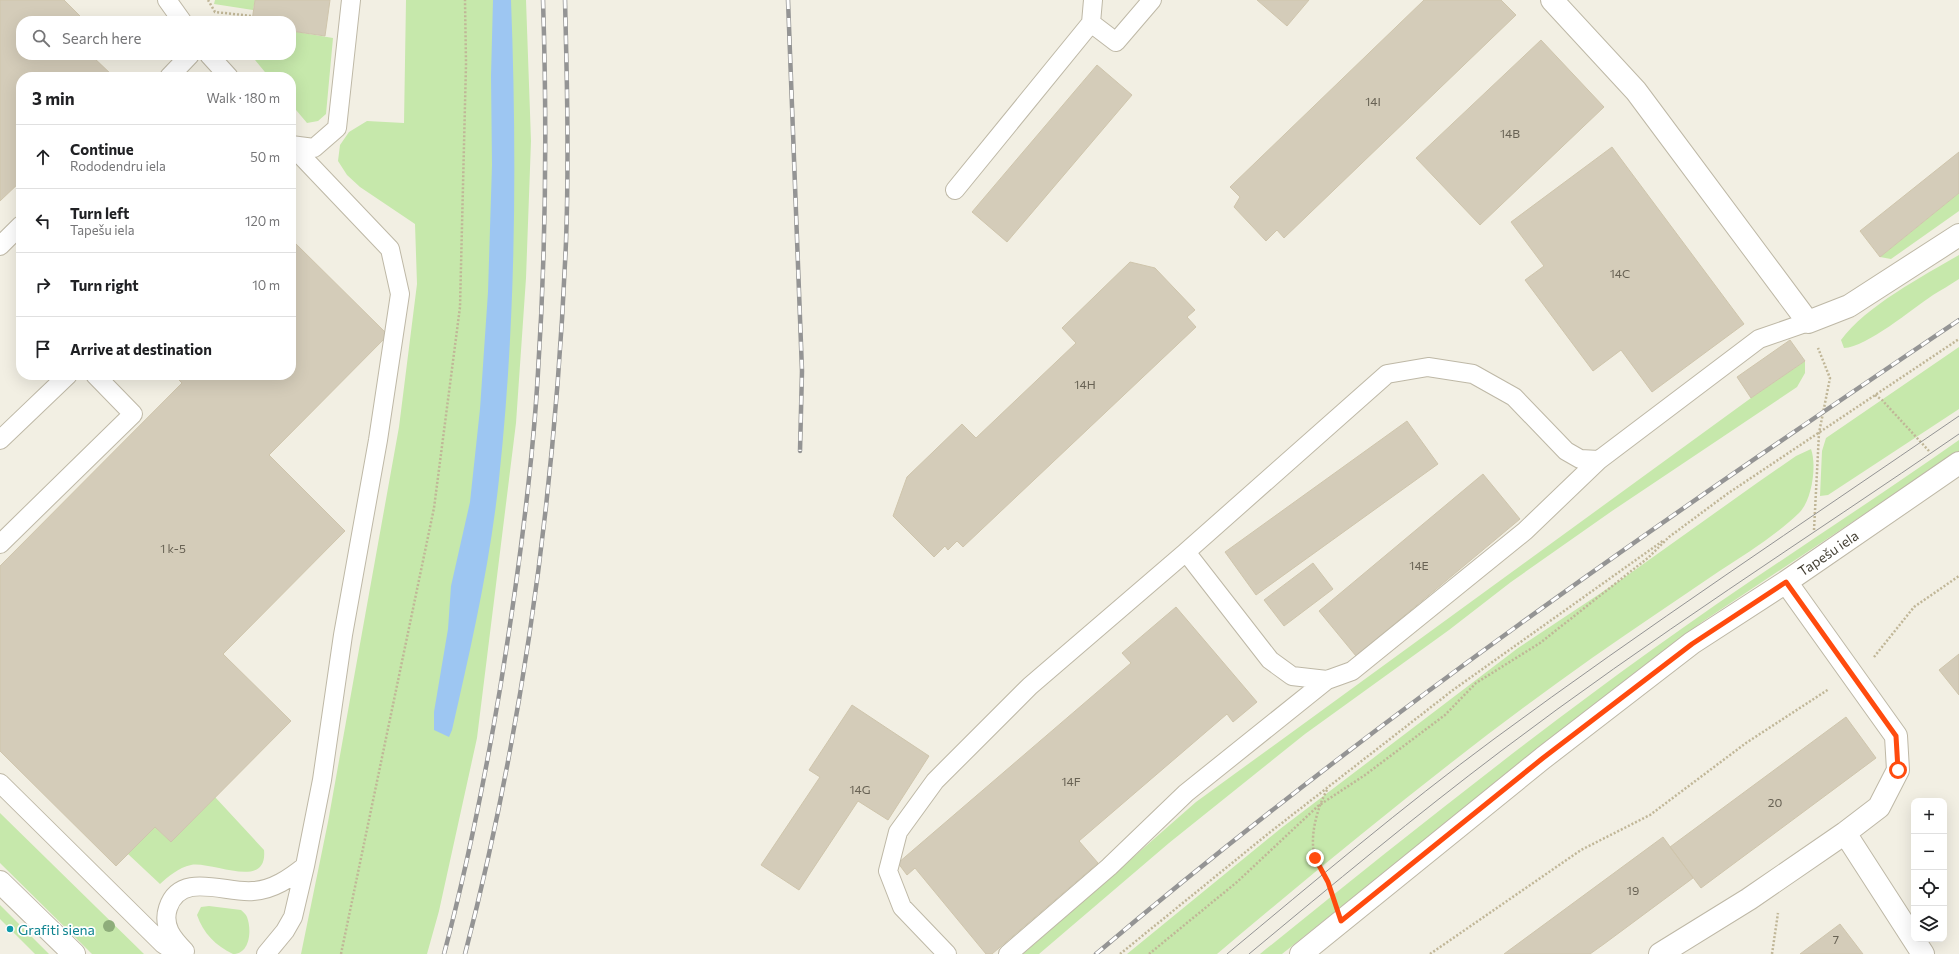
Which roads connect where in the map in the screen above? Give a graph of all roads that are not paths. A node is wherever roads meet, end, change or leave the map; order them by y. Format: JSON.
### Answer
{"nodes":[{"id":1,"x":167,"y":0,"type":"edge"},
{"id":2,"x":351,"y":0,"type":"edge"},
{"id":3,"x":1093,"y":0,"type":"edge"},
{"id":4,"x":1152,"y":0,"type":"edge"},
{"id":5,"x":1552,"y":0,"type":"edge"},
{"id":6,"x":178,"y":16,"type":"edge"},
{"id":7,"x":1091,"y":23,"type":"junction"},
{"id":8,"x":185,"y":60,"type":"edge"},
{"id":9,"x":214,"y":60,"type":"edge"},
{"id":10,"x":174,"y":72,"type":"edge"},
{"id":11,"x":224,"y":72,"type":"edge"},
{"id":12,"x":296,"y":146,"type":"edge"},
{"id":13,"x":296,"y":150,"type":"edge"},
{"id":14,"x":955,"y":190,"type":"dead end"},
{"id":15,"x":16,"y":230,"type":"edge"},
{"id":16,"x":1959,"y":235,"type":"edge"},
{"id":17,"x":0,"y":246,"type":"edge"},
{"id":18,"x":1808,"y":322,"type":"junction"},
{"id":19,"x":63,"y":380,"type":"edge"},
{"id":20,"x":100,"y":380,"type":"edge"},
{"id":21,"x":0,"y":440,"type":"edge"},
{"id":22,"x":1599,"y":460,"type":"junction"},
{"id":23,"x":1953,"y":467,"type":"edge"},
{"id":24,"x":0,"y":544,"type":"edge"},
{"id":25,"x":1186,"y":552,"type":"junction"},
{"id":26,"x":1786,"y":582,"type":"junction"},
{"id":27,"x":1327,"y":680,"type":"junction"},
{"id":28,"x":0,"y":783,"type":"edge"},
{"id":29,"x":1845,"y":833,"type":"junction"},
{"id":30,"x":305,"y":866,"type":"junction"},
{"id":31,"x":0,"y":882,"type":"edge"},
{"id":32,"x":74,"y":954,"type":"edge"},
{"id":33,"x":178,"y":954,"type":"edge"},
{"id":34,"x":187,"y":954,"type":"edge"},
{"id":35,"x":266,"y":954,"type":"edge"},
{"id":36,"x":947,"y":954,"type":"edge"},
{"id":37,"x":1008,"y":954,"type":"edge"},
{"id":38,"x":1301,"y":954,"type":"edge"},
{"id":39,"x":1660,"y":954,"type":"edge"},
{"id":40,"x":1923,"y":954,"type":"edge"}],
"edges":[{"from":1,"to":6,"type":"lane"},
{"from":2,"to":12,"type":"lane"},
{"from":3,"to":7,"type":"lane"},
{"from":4,"to":7,"type":"lane"},
{"from":5,"to":18,"type":"street"},
{"from":7,"to":14,"type":"lane"},
{"from":8,"to":10,"type":"lane"},
{"from":9,"to":11,"type":"lane"},
{"from":13,"to":30,"type":"lane"},
{"from":15,"to":17,"type":"lane"},
{"from":16,"to":18,"type":"street"},
{"from":18,"to":22,"type":"lane"},
{"from":19,"to":21,"type":"lane"},
{"from":20,"to":24,"type":"lane"},
{"from":22,"to":25,"type":"lane"},
{"from":22,"to":27,"type":"lane"},
{"from":23,"to":26,"type":"street","name":"Tapešu iela"},
{"from":25,"to":27,"type":"lane"},
{"from":25,"to":36,"type":"lane"},
{"from":26,"to":29,"type":"street"},
{"from":26,"to":38,"type":"street","name":"Tapešu iela"},
{"from":27,"to":37,"type":"lane"},
{"from":28,"to":33,"type":"lane"},
{"from":29,"to":39,"type":"street"},
{"from":29,"to":40,"type":"street"},
{"from":30,"to":34,"type":"lane"},
{"from":30,"to":35,"type":"lane"},
{"from":31,"to":32,"type":"street"}]}
